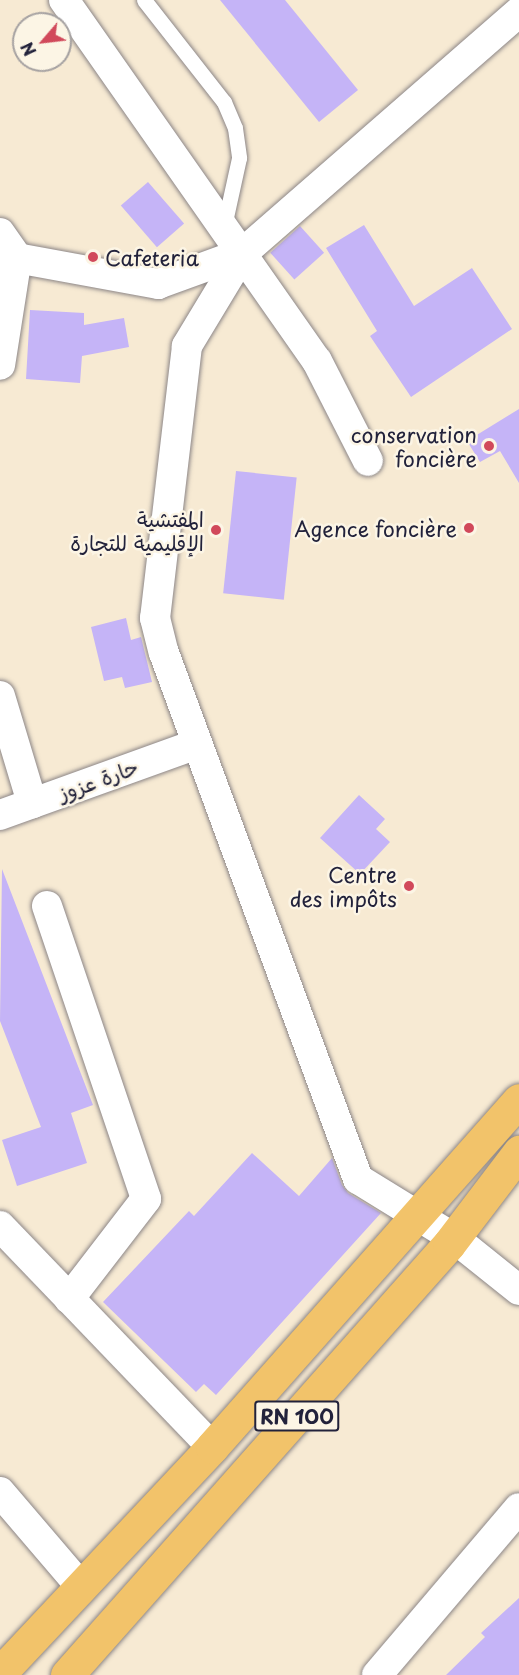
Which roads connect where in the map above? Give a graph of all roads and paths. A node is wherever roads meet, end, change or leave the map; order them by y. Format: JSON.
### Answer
{"nodes":[{"id":1,"x":64,"y":0,"type":"edge"},
{"id":2,"x":144,"y":0,"type":"edge"},
{"id":3,"x":519,"y":12,"type":"edge"},
{"id":4,"x":224,"y":226,"type":"junction"},
{"id":5,"x":0,"y":232,"type":"edge"},
{"id":6,"x":243,"y":253,"type":"junction"},
{"id":7,"x":9,"y":256,"type":"edge"},
{"id":8,"x":0,"y":365,"type":"edge"},
{"id":9,"x":368,"y":461,"type":"dead end"},
{"id":10,"x":0,"y":696,"type":"edge"},
{"id":11,"x":197,"y":744,"type":"junction"},
{"id":12,"x":32,"y":803,"type":"junction"},
{"id":13,"x":0,"y":815,"type":"edge"},
{"id":14,"x":47,"y":906,"type":"dead end"},
{"id":15,"x":519,"y":1100,"type":"edge"},
{"id":16,"x":519,"y":1152,"type":"edge"},
{"id":17,"x":418,"y":1214,"type":"junction"},
{"id":18,"x":0,"y":1227,"type":"edge"},
{"id":19,"x":454,"y":1238,"type":"junction"},
{"id":20,"x":519,"y":1290,"type":"edge"},
{"id":21,"x":69,"y":1299,"type":"junction"},
{"id":22,"x":212,"y":1447,"type":"junction"},
{"id":23,"x":0,"y":1492,"type":"edge"},
{"id":24,"x":519,"y":1508,"type":"edge"},
{"id":25,"x":81,"y":1587,"type":"junction"},
{"id":26,"x":0,"y":1673,"type":"edge"},
{"id":27,"x":67,"y":1675,"type":"edge"},
{"id":28,"x":377,"y":1675,"type":"edge"}],
"edges":[{"from":1,"to":4,"type":"street"},
{"from":2,"to":4,"type":"lane"},
{"from":3,"to":6,"type":"street"},
{"from":4,"to":6,"type":"street"},
{"from":5,"to":7,"type":"street"},
{"from":6,"to":7,"type":"street"},
{"from":6,"to":9,"type":"street"},
{"from":6,"to":11,"type":"street"},
{"from":7,"to":8,"type":"street"},
{"from":10,"to":12,"type":"street"},
{"from":11,"to":12,"type":"street","name":"حارة عزوز"},
{"from":11,"to":17,"type":"street"},
{"from":12,"to":13,"type":"street","name":"حارة عزوز"},
{"from":14,"to":21,"type":"street"},
{"from":15,"to":17,"type":"main road"},
{"from":16,"to":19,"type":"main road","number":"RN 100"},
{"from":17,"to":19,"type":"street"},
{"from":17,"to":22,"type":"main road"},
{"from":18,"to":21,"type":"street"},
{"from":19,"to":20,"type":"street"},
{"from":19,"to":27,"type":"main road","number":"RN 100"},
{"from":21,"to":22,"type":"street"},
{"from":22,"to":25,"type":"main road"},
{"from":23,"to":25,"type":"street"},
{"from":24,"to":28,"type":"street"},
{"from":25,"to":26,"type":"main road"}]}
